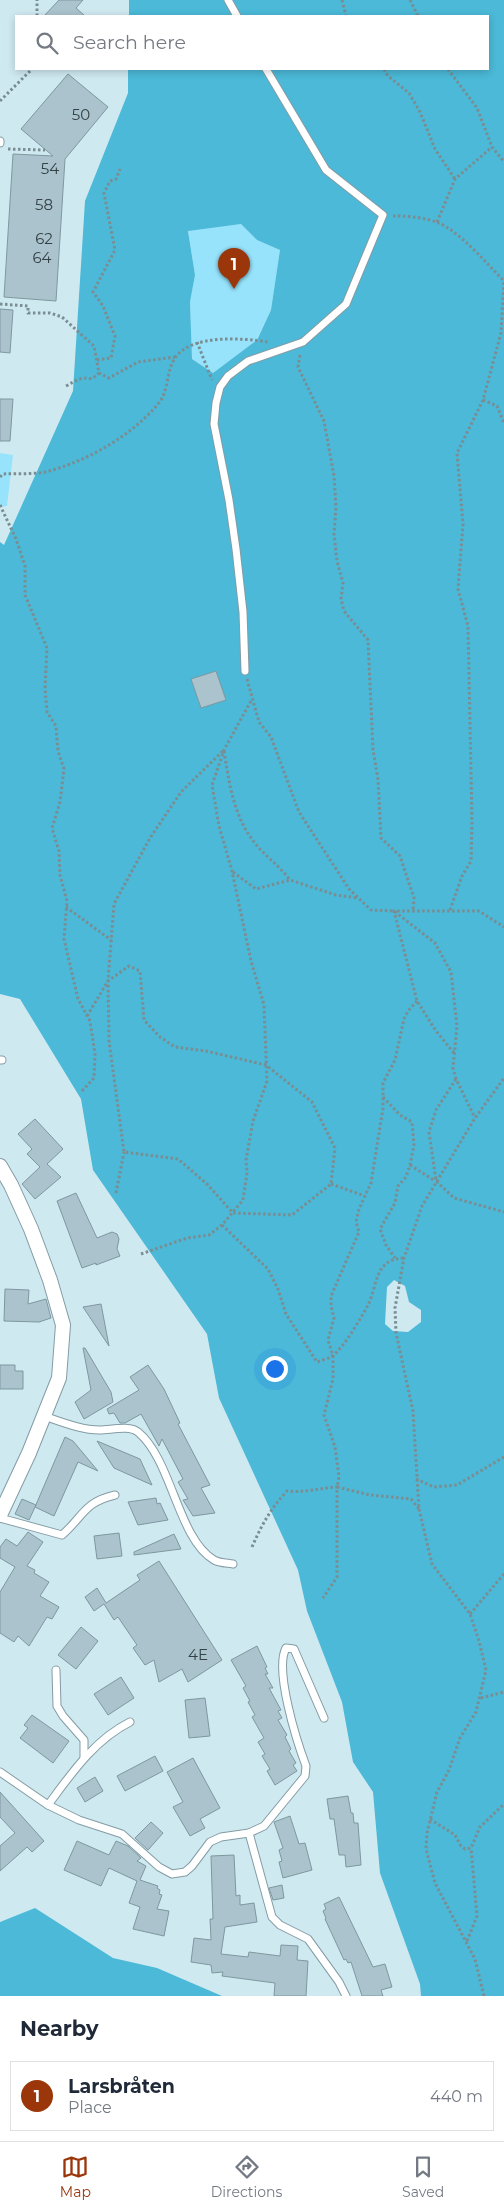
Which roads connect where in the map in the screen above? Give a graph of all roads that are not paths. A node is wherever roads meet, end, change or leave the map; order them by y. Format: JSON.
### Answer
{"nodes":[{"id":1,"x":228,"y":0,"type":"edge"},
{"id":2,"x":236,"y":15,"type":"edge"},
{"id":3,"x":267,"y":70,"type":"edge"},
{"id":4,"x":245,"y":671,"type":"road end"},
{"id":5,"x":0,"y":1166,"type":"edge"},
{"id":6,"x":44,"y":1416,"type":"junction"},
{"id":7,"x":115,"y":1495,"type":"dead end"},
{"id":8,"x":0,"y":1516,"type":"edge"},
{"id":9,"x":233,"y":1564,"type":"dead end"},
{"id":10,"x":56,"y":1670,"type":"dead end"},
{"id":11,"x":324,"y":1718,"type":"dead end"},
{"id":12,"x":130,"y":1722,"type":"dead end"},
{"id":13,"x":84,"y":1758,"type":"junction"},
{"id":14,"x":0,"y":1772,"type":"edge"},
{"id":15,"x":48,"y":1805,"type":"junction"},
{"id":16,"x":249,"y":1833,"type":"junction"},
{"id":17,"x":346,"y":1996,"type":"edge"}],
"edges":[{"from":1,"to":2,"type":"lane"},
{"from":3,"to":4,"type":"lane"},
{"from":5,"to":6,"type":"street"},
{"from":6,"to":8,"type":"street"},
{"from":6,"to":9,"type":"lane"},
{"from":7,"to":8,"type":"lane"},
{"from":10,"to":13,"type":"lane"},
{"from":11,"to":16,"type":"lane"},
{"from":12,"to":13,"type":"lane"},
{"from":13,"to":15,"type":"lane"},
{"from":14,"to":15,"type":"lane"},
{"from":15,"to":16,"type":"lane"},
{"from":16,"to":17,"type":"lane"}]}
